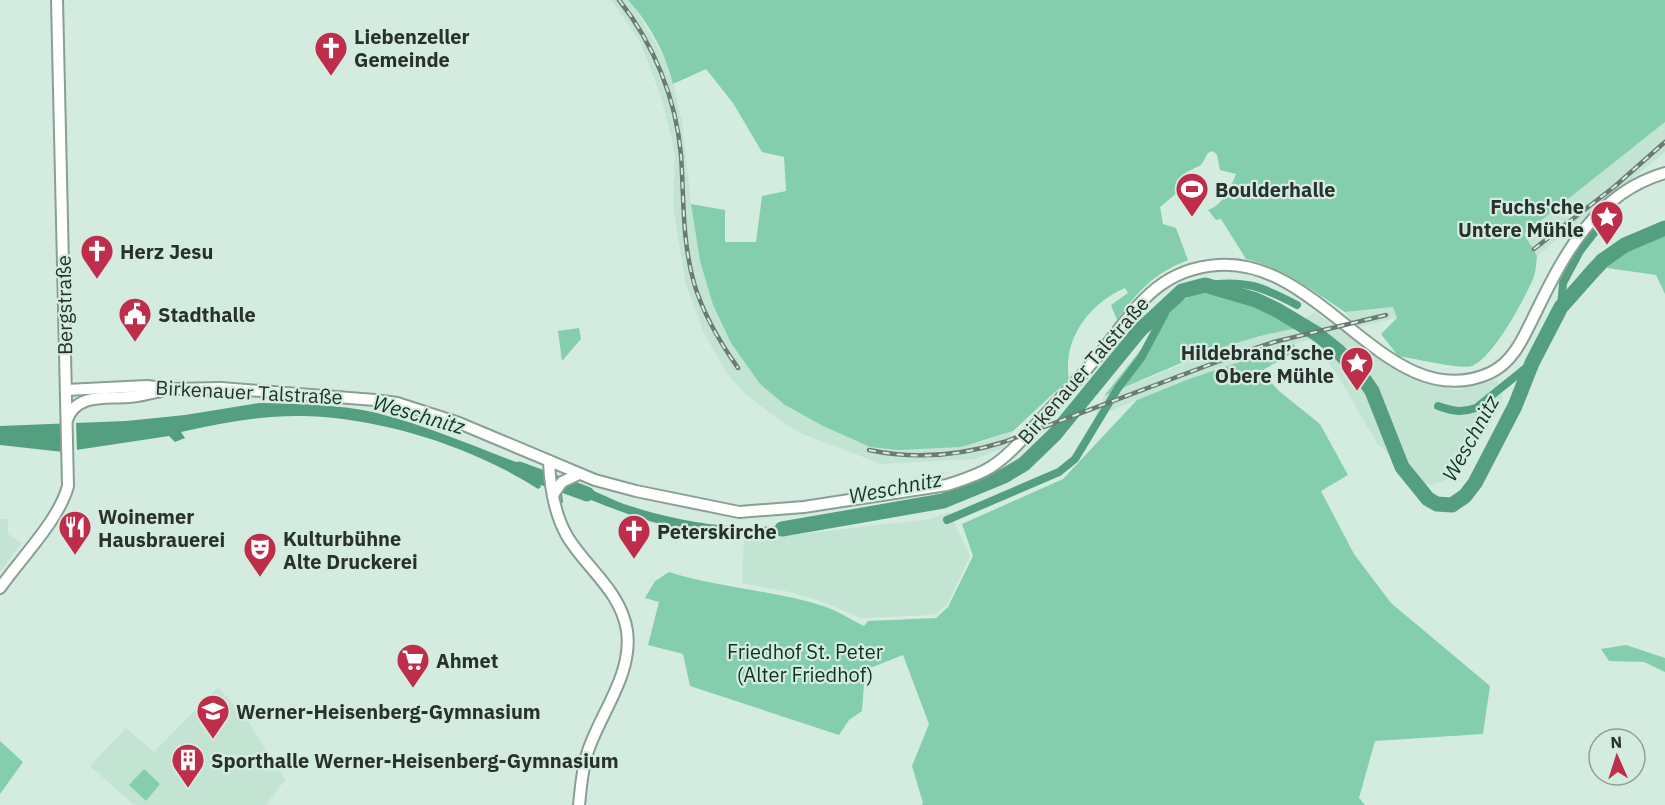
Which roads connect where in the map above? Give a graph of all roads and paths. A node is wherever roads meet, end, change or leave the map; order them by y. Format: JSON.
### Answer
{"nodes":[{"id":1,"x":57,"y":0,"type":"edge"},
{"id":2,"x":1665,"y":173,"type":"edge"},
{"id":3,"x":171,"y":389,"type":"junction"},
{"id":4,"x":66,"y":390,"type":"junction"},
{"id":5,"x":91,"y":399,"type":"junction"},
{"id":6,"x":67,"y":421,"type":"junction"},
{"id":7,"x":549,"y":463,"type":"junction"},
{"id":8,"x":575,"y":475,"type":"junction"},
{"id":9,"x":553,"y":497,"type":"junction"},
{"id":10,"x":0,"y":588,"type":"edge"},
{"id":11,"x":579,"y":805,"type":"edge"}],
"edges":[{"from":1,"to":4,"type":"main road","name":"Bergstraße"},
{"from":2,"to":8,"type":"main road","name":"Birkenauer Talstraße"},
{"from":3,"to":4,"type":"main road","name":"Birkenauer Talstraße"},
{"from":3,"to":5,"type":"main road"},
{"from":3,"to":7,"type":"main road","name":"Birkenauer Talstraße"},
{"from":4,"to":5,"type":"main road"},
{"from":4,"to":6,"type":"main road","name":"Bergstraße"},
{"from":5,"to":6,"type":"main road"},
{"from":6,"to":10,"type":"main road","name":"Bergstraße"},
{"from":7,"to":8,"type":"main road","name":"Birkenauer Talstraße"},
{"from":7,"to":9,"type":"main road"},
{"from":8,"to":9,"type":"main road"},
{"from":9,"to":11,"type":"main road"}]}
